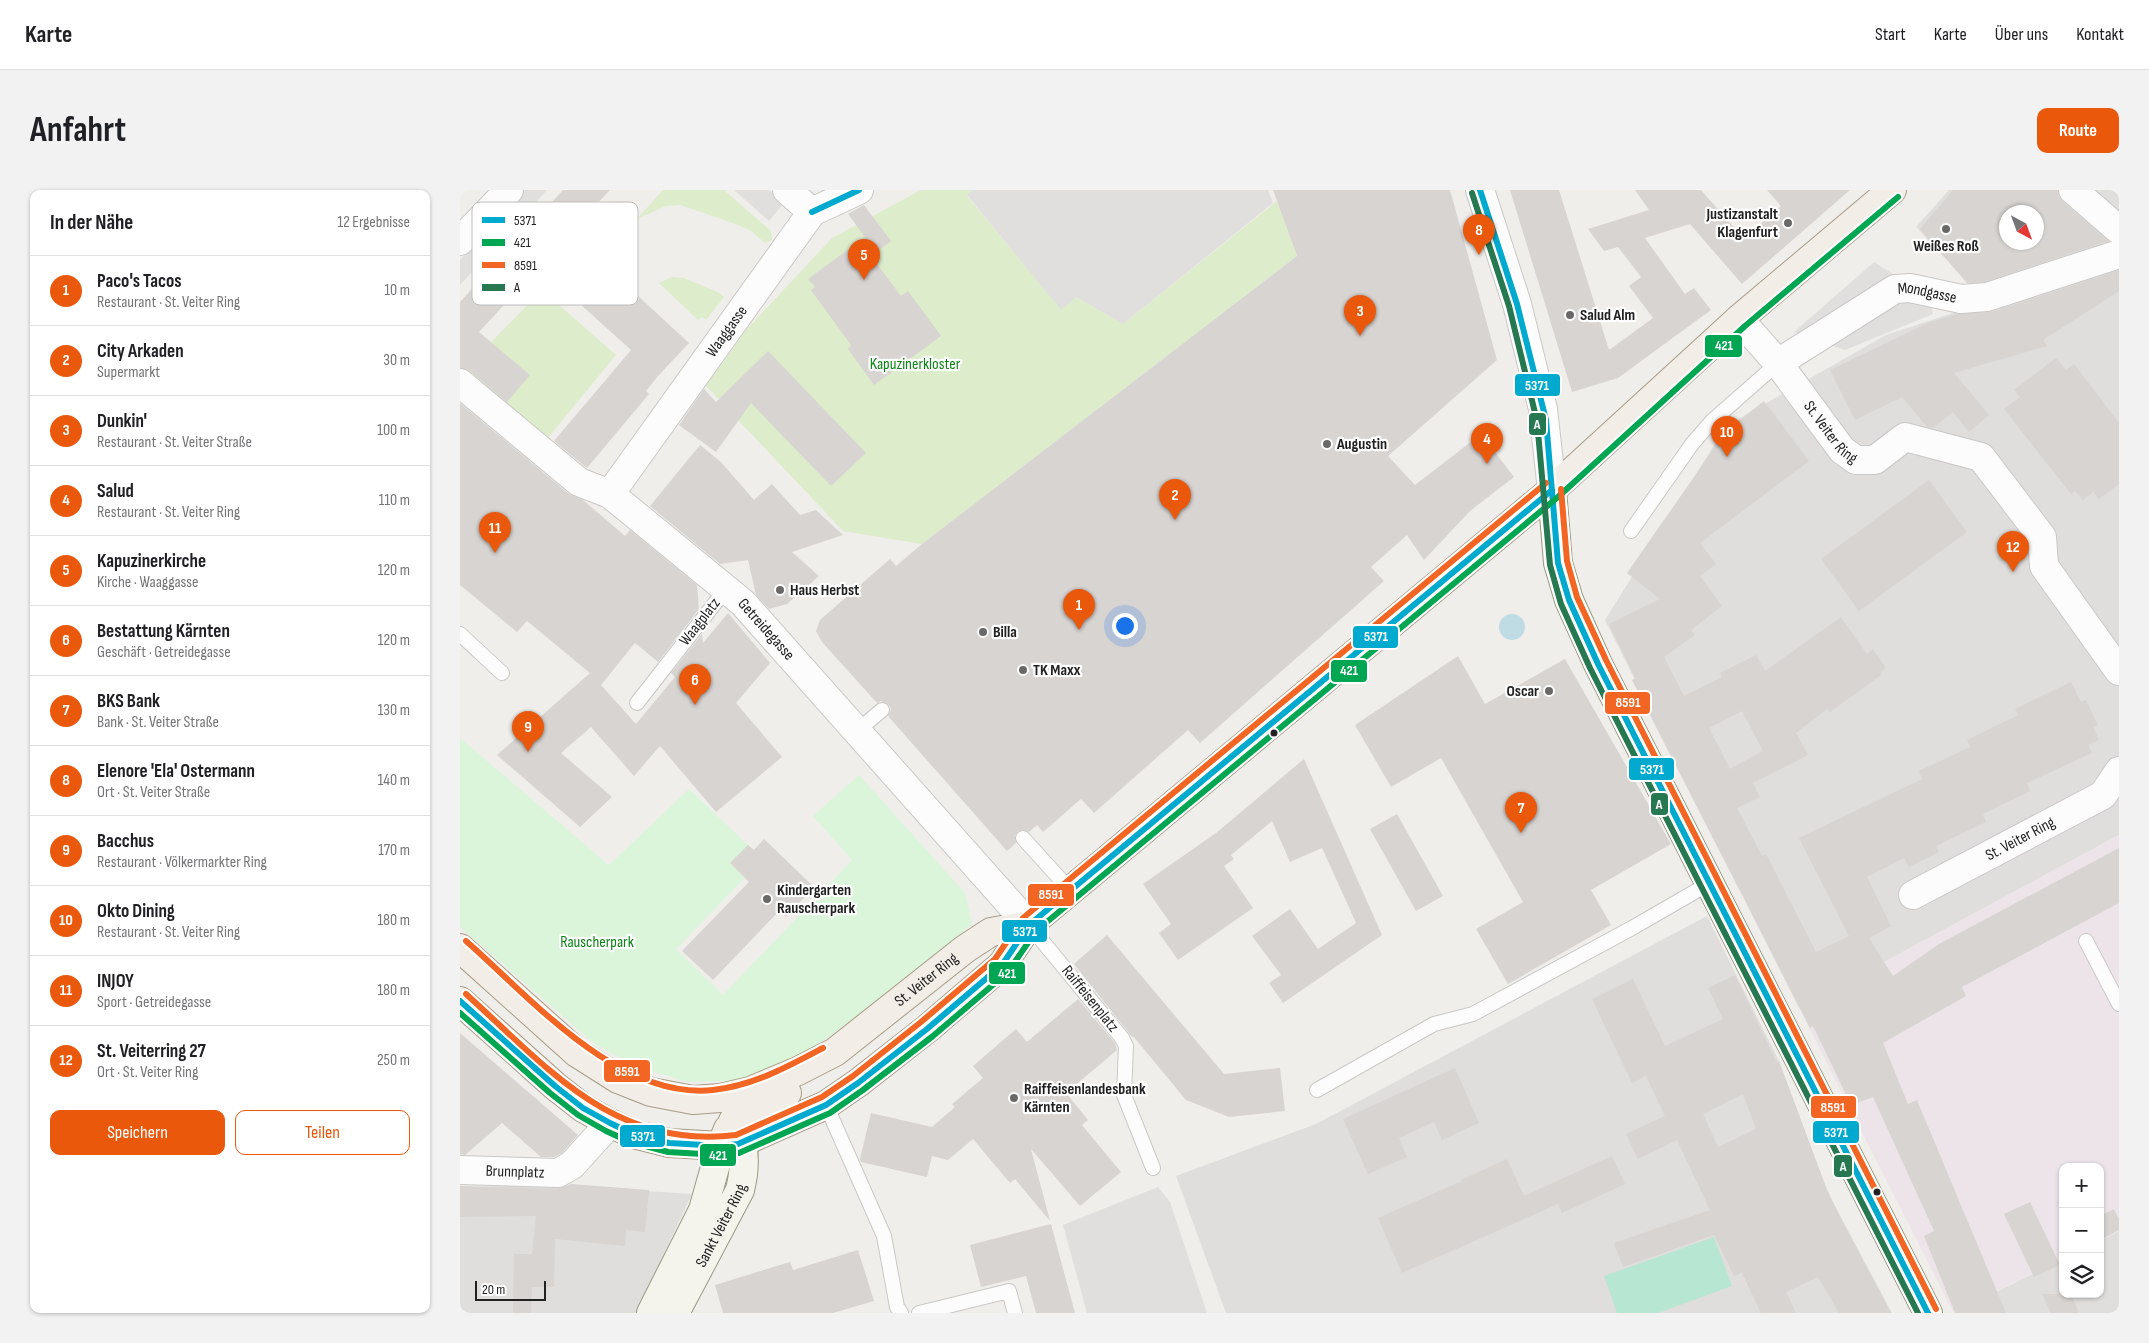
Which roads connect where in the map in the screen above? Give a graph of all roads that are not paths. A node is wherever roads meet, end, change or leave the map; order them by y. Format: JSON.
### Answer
{"nodes":[{"id":1,"x":509,"y":190,"type":"edge"},
{"id":2,"x":787,"y":190,"type":"edge"},
{"id":3,"x":859,"y":190,"type":"edge"},
{"id":4,"x":1480,"y":190,"type":"edge"},
{"id":5,"x":1892,"y":190,"type":"edge"},
{"id":6,"x":2073,"y":190,"type":"edge"},
{"id":7,"x":497,"y":202,"type":"edge"},
{"id":8,"x":812,"y":212,"type":"junction"},
{"id":9,"x":472,"y":229,"type":"edge"},
{"id":10,"x":2119,"y":230,"type":"edge"},
{"id":11,"x":460,"y":241,"type":"edge"},
{"id":12,"x":2119,"y":254,"type":"edge"},
{"id":13,"x":1739,"y":320,"type":"junction"},
{"id":14,"x":1778,"y":362,"type":"junction"},
{"id":15,"x":460,"y":383,"type":"edge"},
{"id":16,"x":1552,"y":490,"type":"junction"},
{"id":17,"x":610,"y":494,"type":"junction"},
{"id":18,"x":1631,"y":531,"type":"dead end"},
{"id":19,"x":726,"y":589,"type":"junction"},
{"id":20,"x":460,"y":634,"type":"edge"},
{"id":21,"x":2119,"y":671,"type":"edge"},
{"id":22,"x":502,"y":673,"type":"dead end"},
{"id":23,"x":637,"y":703,"type":"dead end"},
{"id":24,"x":882,"y":710,"type":"dead end"},
{"id":25,"x":857,"y":731,"type":"junction"},
{"id":26,"x":2119,"y":771,"type":"edge"},
{"id":27,"x":1023,"y":838,"type":"dead end"},
{"id":28,"x":1710,"y":883,"type":"junction"},
{"id":29,"x":1070,"y":890,"type":"junction"},
{"id":30,"x":1913,"y":895,"type":"dead end"},
{"id":31,"x":1029,"y":925,"type":"junction"},
{"id":32,"x":2086,"y":941,"type":"dead end"},
{"id":33,"x":460,"y":948,"type":"edge"},
{"id":34,"x":460,"y":1001,"type":"edge"},
{"id":35,"x":2119,"y":1004,"type":"edge"},
{"id":36,"x":835,"y":1052,"type":"junction"},
{"id":37,"x":1317,"y":1090,"type":"dead end"},
{"id":38,"x":693,"y":1100,"type":"junction"},
{"id":39,"x":826,"y":1105,"type":"junction"},
{"id":40,"x":610,"y":1123,"type":"junction"},
{"id":41,"x":739,"y":1137,"type":"junction"},
{"id":42,"x":1153,"y":1168,"type":"dead end"},
{"id":43,"x":460,"y":1170,"type":"edge"},
{"id":44,"x":651,"y":1313,"type":"edge"},
{"id":45,"x":675,"y":1313,"type":"edge"},
{"id":46,"x":901,"y":1313,"type":"edge"},
{"id":47,"x":919,"y":1313,"type":"edge"},
{"id":48,"x":1015,"y":1313,"type":"edge"},
{"id":49,"x":1928,"y":1313,"type":"edge"}],
"edges":[{"from":1,"to":7,"type":"street"},
{"from":2,"to":8,"type":"street"},
{"from":3,"to":8,"type":"street","name":"Waaggasse"},
{"from":4,"to":16,"type":"street"},
{"from":5,"to":13,"type":"main road"},
{"from":6,"to":10,"type":"street"},
{"from":8,"to":17,"type":"street","name":"Waaggasse"},
{"from":9,"to":11,"type":"street"},
{"from":12,"to":14,"type":"street","name":"Mondgasse"},
{"from":13,"to":14,"type":"street"},
{"from":13,"to":16,"type":"main road"},
{"from":14,"to":18,"type":"lane"},
{"from":14,"to":21,"type":"street","name":"St. Veiter Ring"},
{"from":15,"to":17,"type":"street","name":"Getreidegasse"},
{"from":16,"to":28,"type":"main road"},
{"from":16,"to":29,"type":"main road"},
{"from":17,"to":19,"type":"street","name":"Getreidegasse"},
{"from":19,"to":23,"type":"lane","name":"Waagplatz"},
{"from":19,"to":25,"type":"street","name":"Getreidegasse"},
{"from":20,"to":22,"type":"lane"},
{"from":24,"to":25,"type":"lane"},
{"from":25,"to":31,"type":"street","name":"Getreidegasse"},
{"from":26,"to":30,"type":"street","name":"St. Veiter Ring"},
{"from":27,"to":29,"type":"lane"},
{"from":28,"to":37,"type":"lane"},
{"from":28,"to":49,"type":"main road"},
{"from":29,"to":31,"type":"main road"},
{"from":31,"to":36,"type":"main road","name":"St. Veiter Ring"},
{"from":31,"to":39,"type":"main road"},
{"from":31,"to":42,"type":"lane","name":"Raiffeisenplatz"},
{"from":32,"to":35,"type":"lane"},
{"from":33,"to":38,"type":"main road","name":"St. Veiter Ring"},
{"from":34,"to":40,"type":"main road"},
{"from":36,"to":38,"type":"main road","name":"St. Veiter Ring"},
{"from":36,"to":41,"type":"main road","name":"St. Veiter Ring"},
{"from":38,"to":41,"type":"main road"},
{"from":39,"to":41,"type":"main road"},
{"from":39,"to":46,"type":"lane"},
{"from":40,"to":41,"type":"main road"},
{"from":40,"to":43,"type":"street","name":"Brunnplatz"},
{"from":41,"to":44,"type":"main road","name":"Sankt Veiter Ring"},
{"from":41,"to":45,"type":"main road","name":"Sankt Veiter Ring"},
{"from":47,"to":48,"type":"lane"}]}
